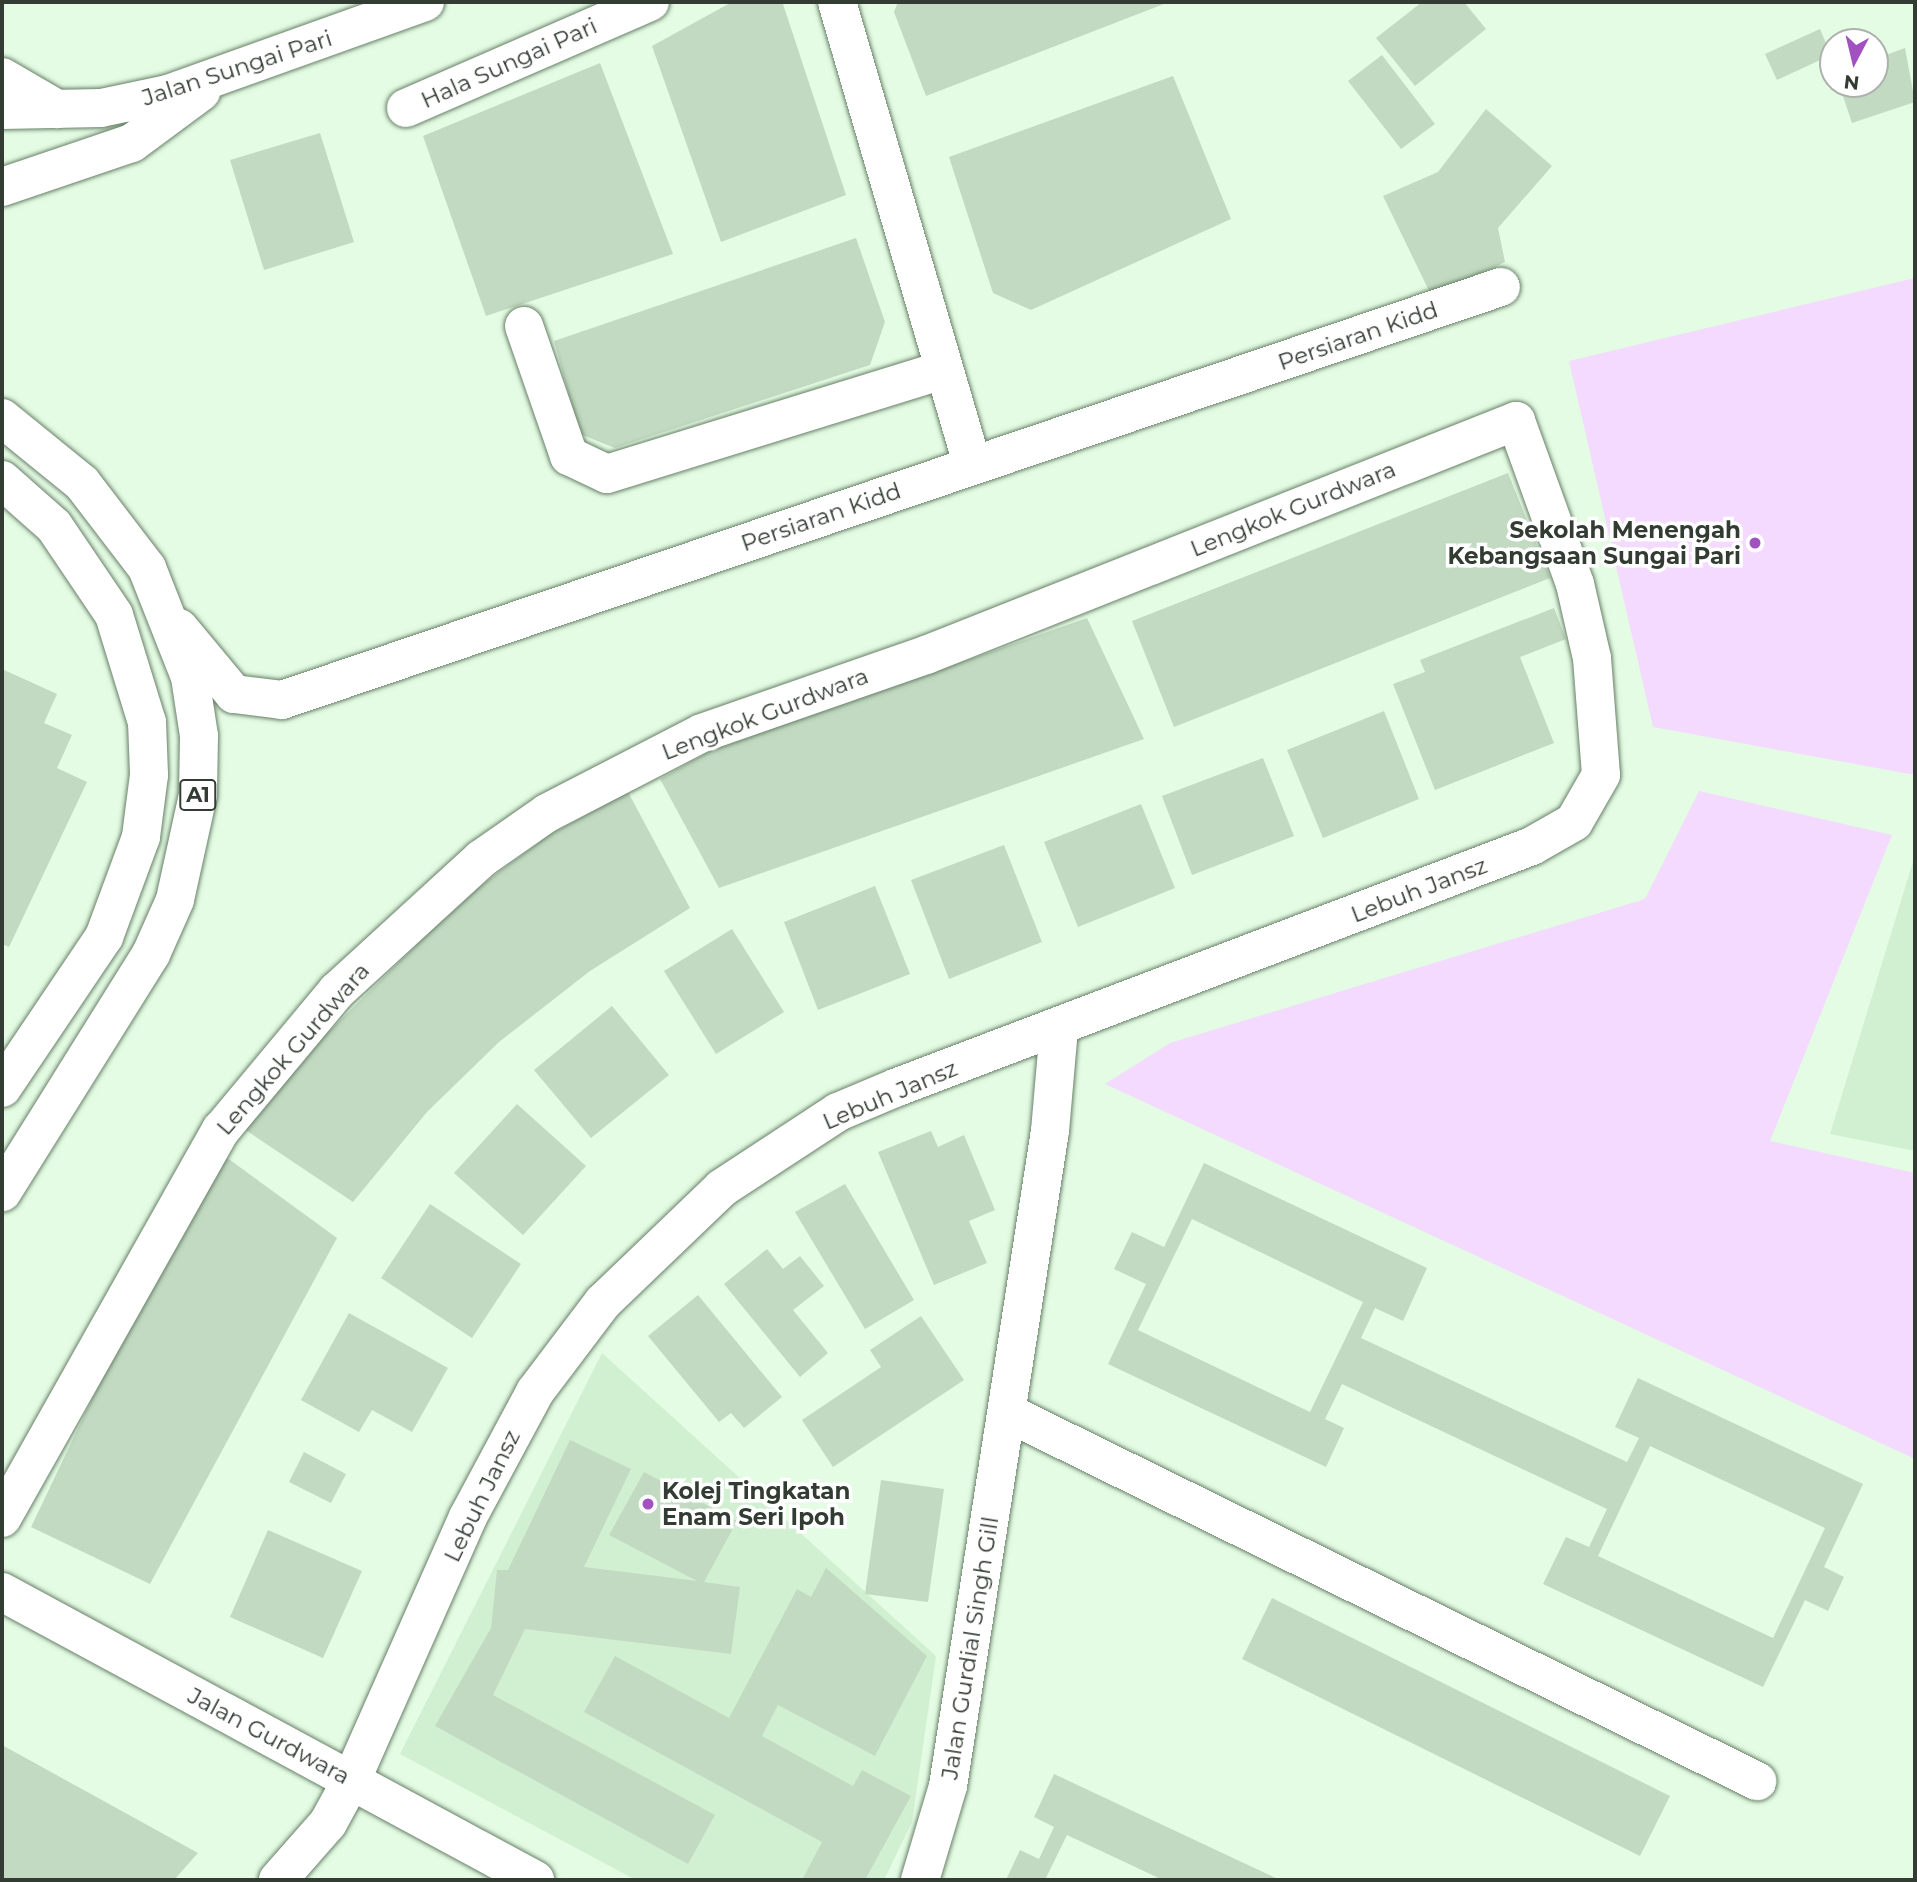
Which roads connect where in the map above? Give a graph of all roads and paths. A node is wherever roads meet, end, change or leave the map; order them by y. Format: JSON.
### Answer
{"nodes":[{"id":1,"x":425,"y":2,"type":"edge"},
{"id":2,"x":650,"y":2,"type":"edge"},
{"id":3,"x":837,"y":2,"type":"edge"},
{"id":4,"x":233,"y":68,"type":"junction"},
{"id":5,"x":2,"y":77,"type":"edge"},
{"id":6,"x":406,"y":108,"type":"dead end"},
{"id":7,"x":2,"y":110,"type":"edge"},
{"id":8,"x":62,"y":111,"type":"junction"},
{"id":9,"x":2,"y":187,"type":"edge"},
{"id":10,"x":1501,"y":287,"type":"dead end"},
{"id":11,"x":524,"y":326,"type":"dead end"},
{"id":12,"x":944,"y":370,"type":"junction"},
{"id":13,"x":2,"y":418,"type":"edge"},
{"id":14,"x":1516,"y":421,"type":"joint"},
{"id":15,"x":972,"y":465,"type":"junction"},
{"id":16,"x":2,"y":481,"type":"edge"},
{"id":17,"x":172,"y":618,"type":"junction"},
{"id":18,"x":1059,"y":1029,"type":"junction"},
{"id":19,"x":2,"y":1088,"type":"edge"},
{"id":20,"x":2,"y":1192,"type":"edge"},
{"id":21,"x":1008,"y":1413,"type":"junction"},
{"id":22,"x":2,"y":1517,"type":"edge"},
{"id":23,"x":2,"y":1592,"type":"edge"},
{"id":24,"x":351,"y":1781,"type":"junction"},
{"id":25,"x":1757,"y":1781,"type":"dead end"},
{"id":26,"x":278,"y":1880,"type":"edge"},
{"id":27,"x":535,"y":1880,"type":"edge"},
{"id":28,"x":920,"y":1880,"type":"edge"}],
"edges":[{"from":1,"to":4,"type":"street","name":"Jalan Sungai Pari"},
{"from":2,"to":6,"type":"street","name":"Hala Sungai Pari"},
{"from":3,"to":12,"type":"street"},
{"from":4,"to":8,"type":"street","name":"Jalan Sungai Pari"},
{"from":4,"to":9,"type":"street"},
{"from":5,"to":8,"type":"street"},
{"from":7,"to":8,"type":"street","name":"Jalan Sungai Pari"},
{"from":10,"to":15,"type":"street","name":"Persiaran Kidd"},
{"from":11,"to":12,"type":"street"},
{"from":12,"to":15,"type":"street"},
{"from":13,"to":17,"type":"street","number":"A1"},
{"from":14,"to":18,"type":"street","name":"Lebuh Jansz"},
{"from":14,"to":22,"type":"street","name":"Lengkok Gurdwara"},
{"from":15,"to":17,"type":"street","name":"Persiaran Kidd"},
{"from":16,"to":19,"type":"street","number":"A1"},
{"from":17,"to":20,"type":"street","number":"A1"},
{"from":18,"to":21,"type":"street","name":"Jalan Gurdial Singh Gill"},
{"from":18,"to":24,"type":"street","name":"Lebuh Jansz"},
{"from":21,"to":25,"type":"street"},
{"from":21,"to":28,"type":"street","name":"Jalan Gurdial Singh Gill"},
{"from":23,"to":24,"type":"street","name":"Jalan Gurdwara"},
{"from":24,"to":26,"type":"street","name":"Lebuh Jansz"},
{"from":24,"to":27,"type":"street","name":"Jalan Gurdwara"}]}
